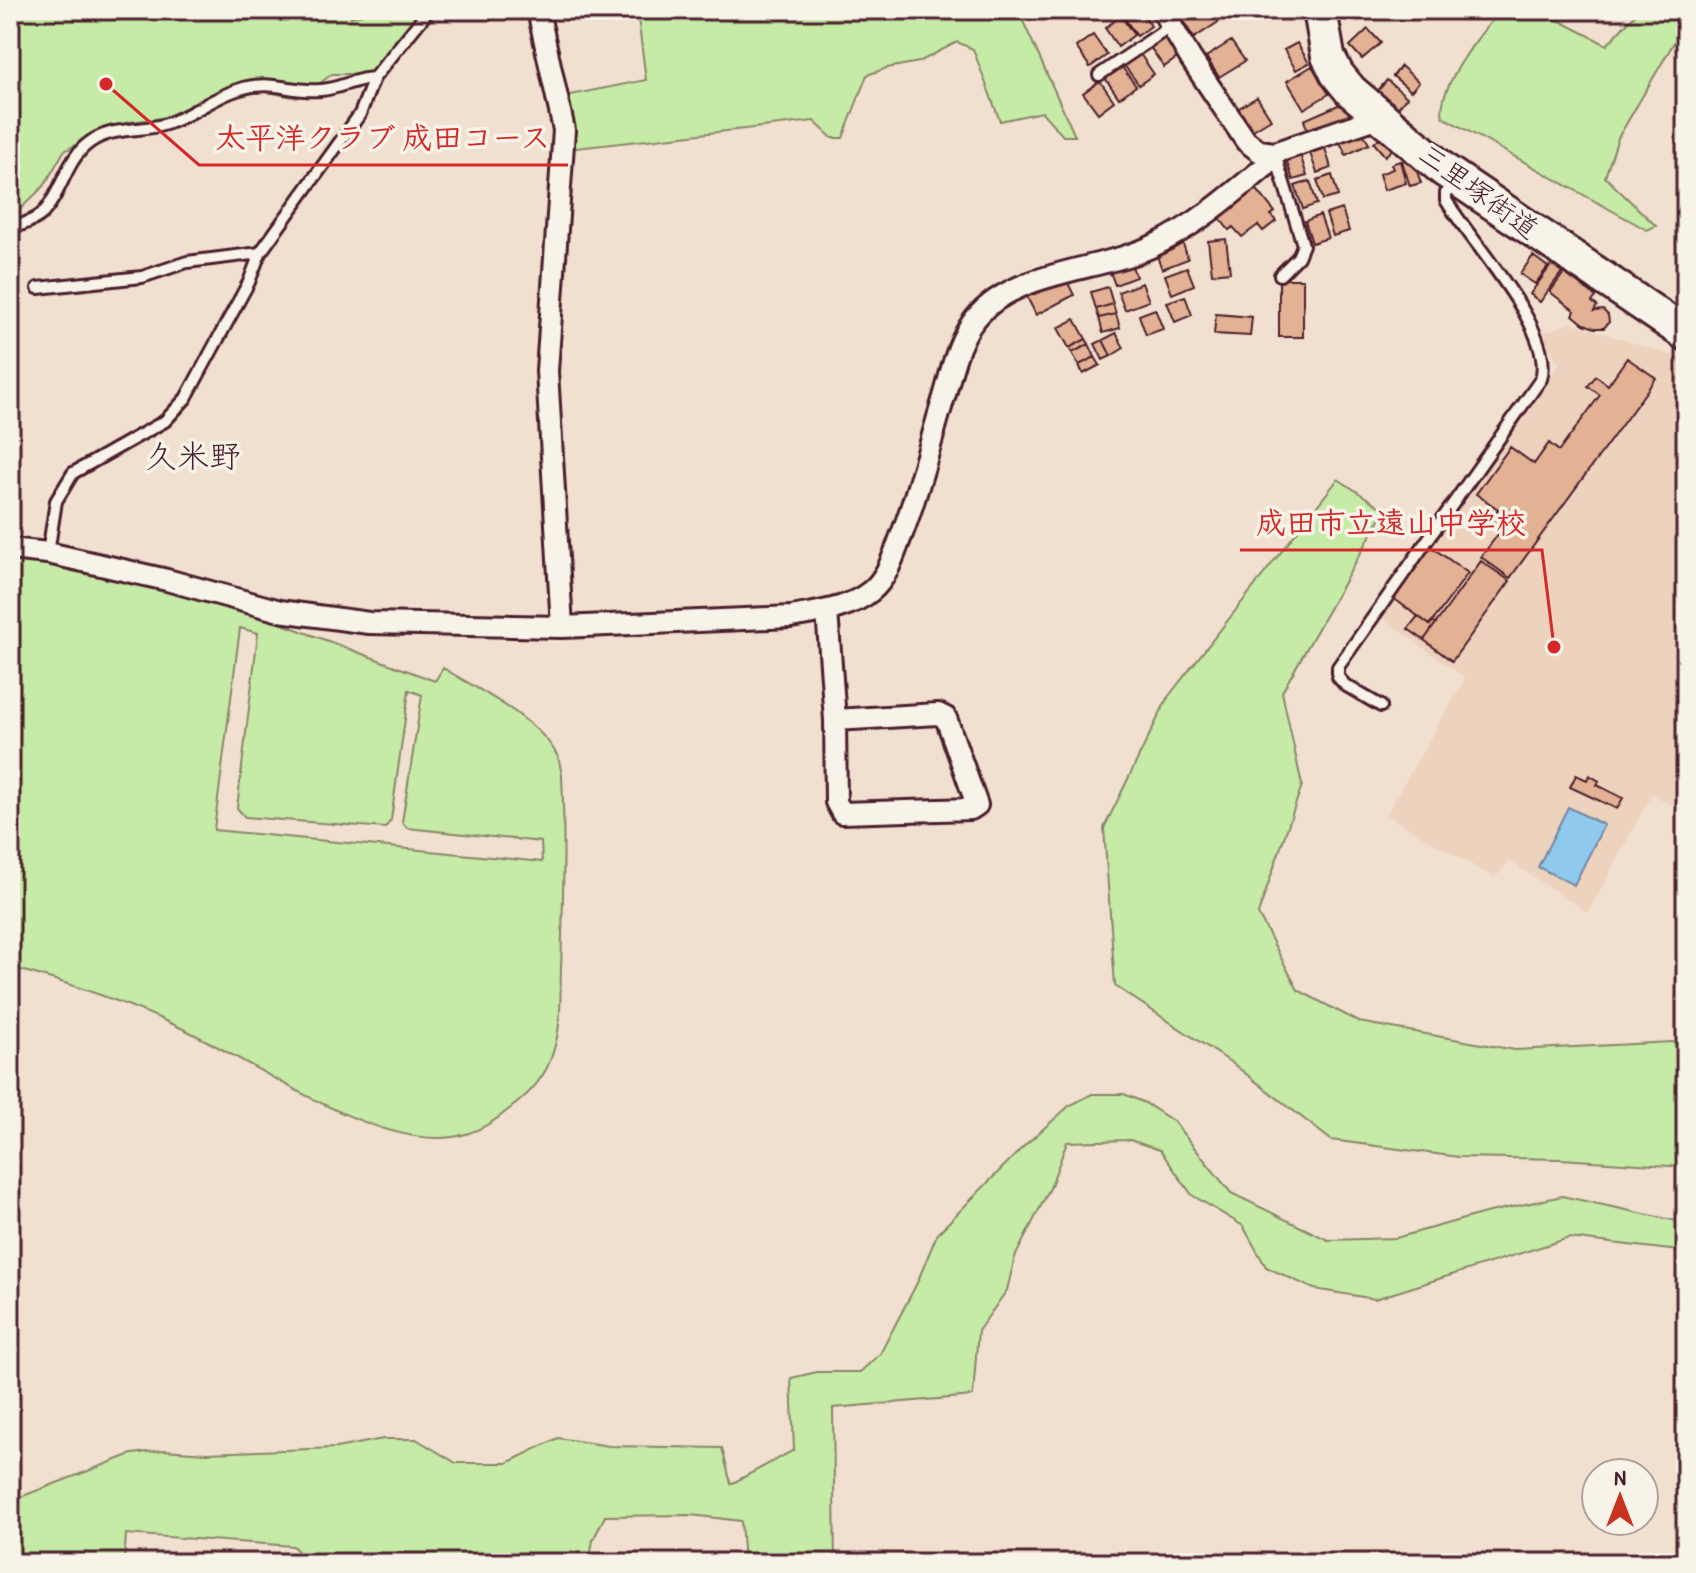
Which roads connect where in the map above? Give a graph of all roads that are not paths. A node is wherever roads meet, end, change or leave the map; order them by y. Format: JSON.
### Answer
{"nodes":[{"id":1,"x":429,"y":10,"type":"edge"},
{"id":2,"x":538,"y":10,"type":"edge"},
{"id":3,"x":1320,"y":10,"type":"edge"},
{"id":4,"x":1166,"y":18,"type":"edge"},
{"id":5,"x":1099,"y":75,"type":"dead end"},
{"id":6,"x":374,"y":78,"type":"junction"},
{"id":7,"x":1382,"y":116,"type":"junction"},
{"id":8,"x":1274,"y":153,"type":"junction"},
{"id":9,"x":1444,"y":170,"type":"junction"},
{"id":10,"x":10,"y":229,"type":"edge"},
{"id":11,"x":260,"y":253,"type":"junction"},
{"id":12,"x":1280,"y":275,"type":"dead end"},
{"id":13,"x":38,"y":288,"type":"dead end"},
{"id":14,"x":1686,"y":334,"type":"edge"},
{"id":15,"x":10,"y":549,"type":"edge"},
{"id":16,"x":48,"y":553,"type":"junction"},
{"id":17,"x":827,"y":611,"type":"junction"},
{"id":18,"x":562,"y":627,"type":"junction"},
{"id":19,"x":1381,"y":706,"type":"dead end"},
{"id":20,"x":835,"y":720,"type":"junction"}],
"edges":[{"from":1,"to":6,"type":"lane"},
{"from":2,"to":18,"type":"street"},
{"from":3,"to":7,"type":"main road","name":"三里塚街道"},
{"from":4,"to":5,"type":"lane"},
{"from":4,"to":8,"type":"street"},
{"from":6,"to":10,"type":"lane"},
{"from":6,"to":11,"type":"lane"},
{"from":7,"to":8,"type":"street"},
{"from":7,"to":9,"type":"main road","name":"三里塚街道"},
{"from":8,"to":12,"type":"lane"},
{"from":8,"to":17,"type":"street"},
{"from":9,"to":14,"type":"main road","name":"三里塚街道"},
{"from":9,"to":19,"type":"lane"},
{"from":11,"to":13,"type":"lane"},
{"from":11,"to":16,"type":"lane"},
{"from":15,"to":16,"type":"street"},
{"from":16,"to":18,"type":"street"},
{"from":17,"to":18,"type":"street"},
{"from":17,"to":20,"type":"street"},
{"from":20,"to":20,"type":"street"}]}
